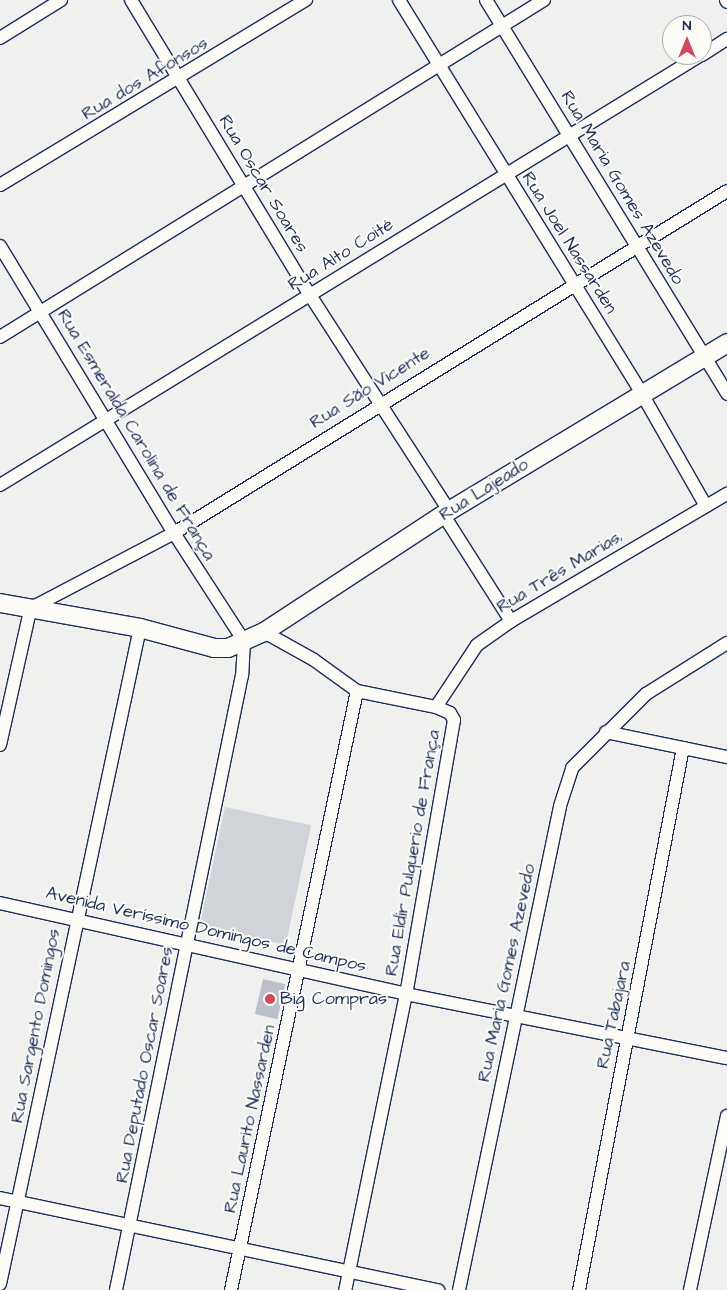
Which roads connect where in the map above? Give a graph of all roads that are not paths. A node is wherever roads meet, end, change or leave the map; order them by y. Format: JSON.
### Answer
{"nodes":[{"id":1,"x":61,"y":0,"type":"edge"},
{"id":2,"x":131,"y":0,"type":"edge"},
{"id":3,"x":306,"y":0,"type":"edge"},
{"id":4,"x":398,"y":0,"type":"edge"},
{"id":5,"x":486,"y":0,"type":"edge"},
{"id":6,"x":544,"y":0,"type":"edge"},
{"id":7,"x":502,"y":25,"type":"junction"},
{"id":8,"x":0,"y":38,"type":"edge"},
{"id":9,"x":727,"y":40,"type":"edge"},
{"id":10,"x":712,"y":49,"type":"edge"},
{"id":11,"x":439,"y":65,"type":"junction"},
{"id":12,"x":686,"y":65,"type":"edge"},
{"id":13,"x":180,"y":79,"type":"junction"},
{"id":14,"x":570,"y":135,"type":"junction"},
{"id":15,"x":505,"y":174,"type":"junction"},
{"id":16,"x":0,"y":185,"type":"edge"},
{"id":17,"x":244,"y":185,"type":"junction"},
{"id":18,"x":727,"y":191,"type":"edge"},
{"id":19,"x":0,"y":246,"type":"edge"},
{"id":20,"x":638,"y":247,"type":"junction"},
{"id":21,"x":574,"y":284,"type":"junction"},
{"id":22,"x":310,"y":295,"type":"junction"},
{"id":23,"x":41,"y":313,"type":"junction"},
{"id":24,"x":0,"y":337,"type":"edge"},
{"id":25,"x":727,"y":343,"type":"edge"},
{"id":26,"x":704,"y":357,"type":"junction"},
{"id":27,"x":642,"y":394,"type":"junction"},
{"id":28,"x":727,"y":394,"type":"edge"},
{"id":29,"x":378,"y":403,"type":"junction"},
{"id":30,"x":106,"y":422,"type":"junction"},
{"id":31,"x":0,"y":486,"type":"edge"},
{"id":32,"x":727,"y":494,"type":"edge"},
{"id":33,"x":706,"y":506,"type":"junction"},
{"id":34,"x":446,"y":512,"type":"junction"},
{"id":35,"x":174,"y":533,"type":"junction"},
{"id":36,"x":0,"y":603,"type":"edge"},
{"id":37,"x":30,"y":611,"type":"junction"},
{"id":38,"x":511,"y":621,"type":"junction"},
{"id":39,"x":140,"y":628,"type":"junction"},
{"id":40,"x":264,"y":632,"type":"junction"},
{"id":41,"x":244,"y":641,"type":"junction"},
{"id":42,"x":727,"y":643,"type":"edge"},
{"id":43,"x":357,"y":691,"type":"junction"},
{"id":44,"x":436,"y":707,"type":"junction"},
{"id":45,"x":606,"y":732,"type":"junction"},
{"id":46,"x":0,"y":745,"type":"edge"},
{"id":47,"x":683,"y":748,"type":"junction"},
{"id":48,"x":727,"y":757,"type":"edge"},
{"id":49,"x":0,"y":903,"type":"edge"},
{"id":50,"x":76,"y":918,"type":"junction"},
{"id":51,"x":187,"y":945,"type":"junction"},
{"id":52,"x":300,"y":969,"type":"junction"},
{"id":53,"x":406,"y":994,"type":"junction"},
{"id":54,"x":517,"y":1015,"type":"junction"},
{"id":55,"x":627,"y":1037,"type":"junction"},
{"id":56,"x":727,"y":1058,"type":"edge"},
{"id":57,"x":727,"y":1116,"type":"edge"},
{"id":58,"x":0,"y":1198,"type":"edge"},
{"id":59,"x":18,"y":1202,"type":"junction"},
{"id":60,"x":130,"y":1225,"type":"junction"},
{"id":61,"x":240,"y":1248,"type":"junction"},
{"id":62,"x":349,"y":1271,"type":"junction"},
{"id":63,"x":0,"y":1284,"type":"edge"},
{"id":64,"x":116,"y":1290,"type":"edge"},
{"id":65,"x":231,"y":1290,"type":"edge"},
{"id":66,"x":345,"y":1290,"type":"edge"},
{"id":67,"x":438,"y":1290,"type":"edge"},
{"id":68,"x":458,"y":1290,"type":"edge"},
{"id":69,"x":579,"y":1290,"type":"edge"},
{"id":70,"x":690,"y":1290,"type":"edge"}],
"edges":[{"from":1,"to":8,"type":"street"},
{"from":2,"to":13,"type":"street","name":"Rua Oscar Soares"},
{"from":3,"to":13,"type":"street","name":"Rua dos Afonsos"},
{"from":4,"to":11,"type":"street","name":"Rua Joel Nassarden"},
{"from":5,"to":7,"type":"street","name":"Rua Maria Gomes Azevedo"},
{"from":6,"to":7,"type":"street"},
{"from":7,"to":11,"type":"street"},
{"from":7,"to":14,"type":"street","name":"Rua Maria Gomes Azevedo"},
{"from":9,"to":10,"type":"street","name":"Rua Alto Coité"},
{"from":11,"to":15,"type":"street","name":"Rua Joel Nassarden"},
{"from":11,"to":17,"type":"street"},
{"from":12,"to":14,"type":"street","name":"Rua Alto Coité"},
{"from":13,"to":16,"type":"street","name":"Rua dos Afonsos"},
{"from":13,"to":17,"type":"street","name":"Rua Oscar Soares"},
{"from":14,"to":15,"type":"street","name":"Rua Alto Coité"},
{"from":14,"to":20,"type":"street","name":"Rua Maria Gomes Azevedo"},
{"from":15,"to":21,"type":"street","name":"Rua Joel Nassarden"},
{"from":15,"to":22,"type":"street","name":"Rua Alto Coité"},
{"from":17,"to":22,"type":"street","name":"Rua Oscar Soares"},
{"from":17,"to":23,"type":"street"},
{"from":18,"to":20,"type":"street","name":"Rua São Vicente"},
{"from":19,"to":23,"type":"street","name":"Rua Esmeralda Carolina de França"},
{"from":20,"to":21,"type":"street","name":"Rua São Vicente"},
{"from":20,"to":26,"type":"street","name":"Rua Maria Gomes Azevedo"},
{"from":21,"to":27,"type":"street","name":"Rua Joel Nassarden"},
{"from":21,"to":29,"type":"street","name":"Rua São Vicente"},
{"from":22,"to":29,"type":"street","name":"Rua Oscar Soares"},
{"from":22,"to":30,"type":"street","name":"Rua Alto Coité"},
{"from":23,"to":24,"type":"street"},
{"from":23,"to":30,"type":"street","name":"Rua Esmeralda Carolina de França"},
{"from":25,"to":26,"type":"street","name":"Rua Lajeado"},
{"from":26,"to":27,"type":"street","name":"Rua Lajeado"},
{"from":26,"to":28,"type":"street","name":"Rua Maria Gomes Azevedo"},
{"from":27,"to":33,"type":"street","name":"Rua Joel Nassarden"},
{"from":27,"to":34,"type":"street","name":"Rua Lajeado"},
{"from":29,"to":34,"type":"street","name":"Rua Oscar Soares"},
{"from":29,"to":35,"type":"street","name":"Rua São Vicente"},
{"from":30,"to":31,"type":"street","name":"Rua Alto Coité"},
{"from":30,"to":35,"type":"street","name":"Rua Esmeralda Carolina de França"},
{"from":32,"to":33,"type":"street","name":"Rua Três Marias,"},
{"from":33,"to":38,"type":"street","name":"Rua Três Marias,"},
{"from":34,"to":38,"type":"street","name":"Rua Oscar Soares"},
{"from":34,"to":40,"type":"street","name":"Rua Lajeado"},
{"from":35,"to":37,"type":"street","name":"Rua São Vicente"},
{"from":35,"to":41,"type":"street","name":"Rua Esmeralda Carolina de França"},
{"from":36,"to":37,"type":"street","name":"Rua Lajeado"},
{"from":37,"to":39,"type":"street","name":"Rua Lajeado"},
{"from":37,"to":46,"type":"street"},
{"from":38,"to":44,"type":"street","name":"Rua Três Marias,"},
{"from":39,"to":41,"type":"street","name":"Rua Lajeado"},
{"from":39,"to":50,"type":"street","name":"Rua Sargento Domingos"},
{"from":40,"to":41,"type":"street","name":"Rua Lajeado"},
{"from":40,"to":43,"type":"street","name":"Rua Eldir Pulquerio de França"},
{"from":41,"to":51,"type":"street","name":"Rua Deputado Oscar Soares"},
{"from":42,"to":45,"type":"street","name":"Rua Maria Gomes Azevedo"},
{"from":43,"to":44,"type":"street","name":"Rua Eldir Pulquerio de França"},
{"from":43,"to":52,"type":"street","name":"Rua Laurito Nassarden"},
{"from":44,"to":53,"type":"street","name":"Rua Eldir Pulquerio de França"},
{"from":45,"to":47,"type":"street"},
{"from":45,"to":54,"type":"street","name":"Rua Maria Gomes Azevedo"},
{"from":47,"to":48,"type":"street"},
{"from":47,"to":55,"type":"street","name":"Rua Tabajara"},
{"from":49,"to":50,"type":"street","name":"Avenida Veríssimo Domingos de Campos"},
{"from":50,"to":51,"type":"street","name":"Avenida Veríssimo Domingos de Campos"},
{"from":50,"to":59,"type":"street","name":"Rua Sargento Domingos"},
{"from":51,"to":52,"type":"street","name":"Avenida Veríssimo Domingos de Campos"},
{"from":51,"to":60,"type":"street","name":"Rua Deputado Oscar Soares"},
{"from":52,"to":53,"type":"street","name":"Avenida Veríssimo Domingos de Campos"},
{"from":52,"to":61,"type":"street","name":"Rua Laurito Nassarden"},
{"from":53,"to":54,"type":"street","name":"Avenida Veríssimo Domingos de Campos"},
{"from":53,"to":62,"type":"street","name":"Rua Eldir Pulquerio de França"},
{"from":54,"to":55,"type":"street","name":"Avenida Veríssimo Domingos de Campos"},
{"from":54,"to":68,"type":"street","name":"Rua Maria Gomes Azevedo"},
{"from":55,"to":56,"type":"street","name":"Avenida Veríssimo Domingos de Campos"},
{"from":55,"to":69,"type":"street","name":"Rua Tabajara"},
{"from":57,"to":70,"type":"street"},
{"from":58,"to":59,"type":"street"},
{"from":59,"to":60,"type":"street"},
{"from":59,"to":63,"type":"street","name":"Rua Sargento Domingos"},
{"from":60,"to":61,"type":"street"},
{"from":60,"to":64,"type":"street","name":"Rua Deputado Oscar Soares"},
{"from":61,"to":62,"type":"street"},
{"from":61,"to":65,"type":"street","name":"Rua Laurito Nassarden"},
{"from":62,"to":66,"type":"street","name":"Rua Eldir Pulquerio de França"},
{"from":62,"to":67,"type":"street"}]}
